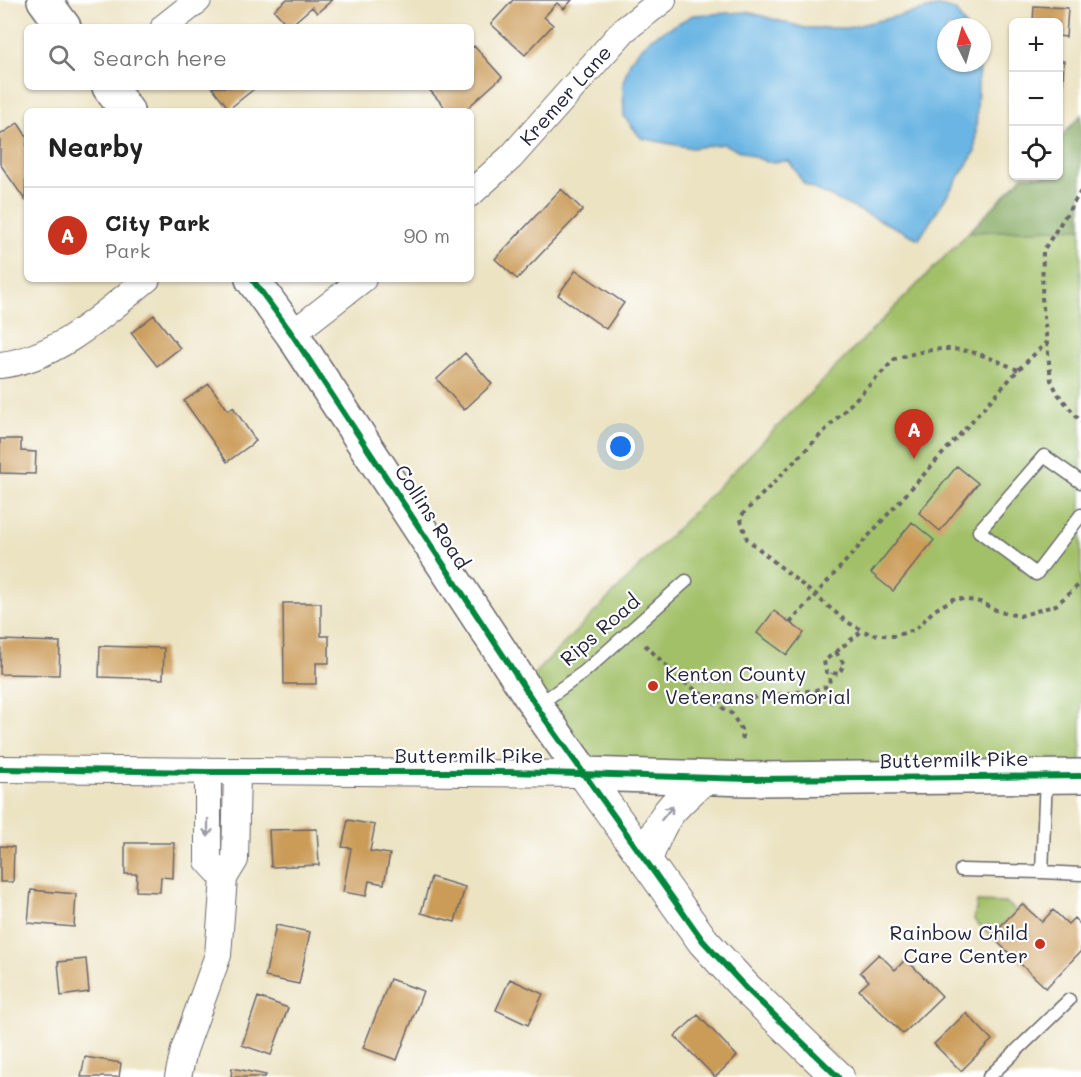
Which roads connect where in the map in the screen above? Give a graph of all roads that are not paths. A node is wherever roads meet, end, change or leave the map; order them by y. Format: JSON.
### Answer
{"nodes":[{"id":1,"x":44,"y":0,"type":"edge"},
{"id":2,"x":198,"y":0,"type":"edge"},
{"id":3,"x":663,"y":0,"type":"edge"},
{"id":4,"x":62,"y":24,"type":"edge"},
{"id":5,"x":168,"y":24,"type":"edge"},
{"id":6,"x":111,"y":90,"type":"edge"},
{"id":7,"x":125,"y":108,"type":"edge"},
{"id":8,"x":474,"y":190,"type":"edge"},
{"id":9,"x":143,"y":282,"type":"edge"},
{"id":10,"x":254,"y":282,"type":"edge"},
{"id":11,"x":359,"y":282,"type":"edge"},
{"id":12,"x":292,"y":334,"type":"junction"},
{"id":13,"x":0,"y":365,"type":"edge"},
{"id":14,"x":1081,"y":482,"type":"edge"},
{"id":15,"x":1081,"y":515,"type":"edge"},
{"id":16,"x":686,"y":581,"type":"dead end"},
{"id":17,"x":537,"y":705,"type":"junction"},
{"id":18,"x":0,"y":769,"type":"edge"},
{"id":19,"x":208,"y":772,"type":"junction"},
{"id":20,"x":237,"y":772,"type":"junction"},
{"id":21,"x":584,"y":774,"type":"junction"},
{"id":22,"x":1046,"y":776,"type":"junction"},
{"id":23,"x":1081,"y":776,"type":"edge"},
{"id":24,"x":704,"y":778,"type":"junction"},
{"id":25,"x":646,"y":860,"type":"junction"},
{"id":26,"x":961,"y":870,"type":"dead end"},
{"id":27,"x":1042,"y":872,"type":"junction"},
{"id":28,"x":1081,"y":874,"type":"edge"},
{"id":29,"x":224,"y":878,"type":"junction"},
{"id":30,"x":1069,"y":1000,"type":"dead end"},
{"id":31,"x":178,"y":1077,"type":"edge"},
{"id":32,"x":838,"y":1077,"type":"edge"},
{"id":33,"x":989,"y":1077,"type":"edge"}],
"edges":[{"from":1,"to":4,"type":"main road"},
{"from":2,"to":5,"type":"street"},
{"from":3,"to":8,"type":"street","name":"Kremer Lane"},
{"from":6,"to":7,"type":"main road"},
{"from":9,"to":13,"type":"street"},
{"from":10,"to":12,"type":"main road","name":"Collins Road"},
{"from":11,"to":12,"type":"street"},
{"from":12,"to":17,"type":"main road","name":"Collins Road"},
{"from":14,"to":15,"type":"lane"},
{"from":16,"to":17,"type":"lane","name":"Rips Road"},
{"from":17,"to":21,"type":"main road","name":"Collins Road"},
{"from":18,"to":19,"type":"street","name":"Buttermilk Pike"},
{"from":19,"to":20,"type":"street","name":"Buttermilk Pike"},
{"from":19,"to":29,"type":"street","one_way":true},
{"from":20,"to":21,"type":"street","name":"Buttermilk Pike"},
{"from":20,"to":29,"type":"street"},
{"from":21,"to":24,"type":"main road","name":"Buttermilk Pike"},
{"from":21,"to":25,"type":"street"},
{"from":22,"to":23,"type":"main road","name":"Buttermilk Pike"},
{"from":22,"to":24,"type":"main road","name":"Buttermilk Pike"},
{"from":22,"to":27,"type":"lane"},
{"from":25,"to":24,"type":"street","one_way":true},
{"from":25,"to":32,"type":"street"},
{"from":26,"to":27,"type":"lane"},
{"from":27,"to":28,"type":"lane"},
{"from":29,"to":31,"type":"street"},
{"from":30,"to":33,"type":"lane"}]}
